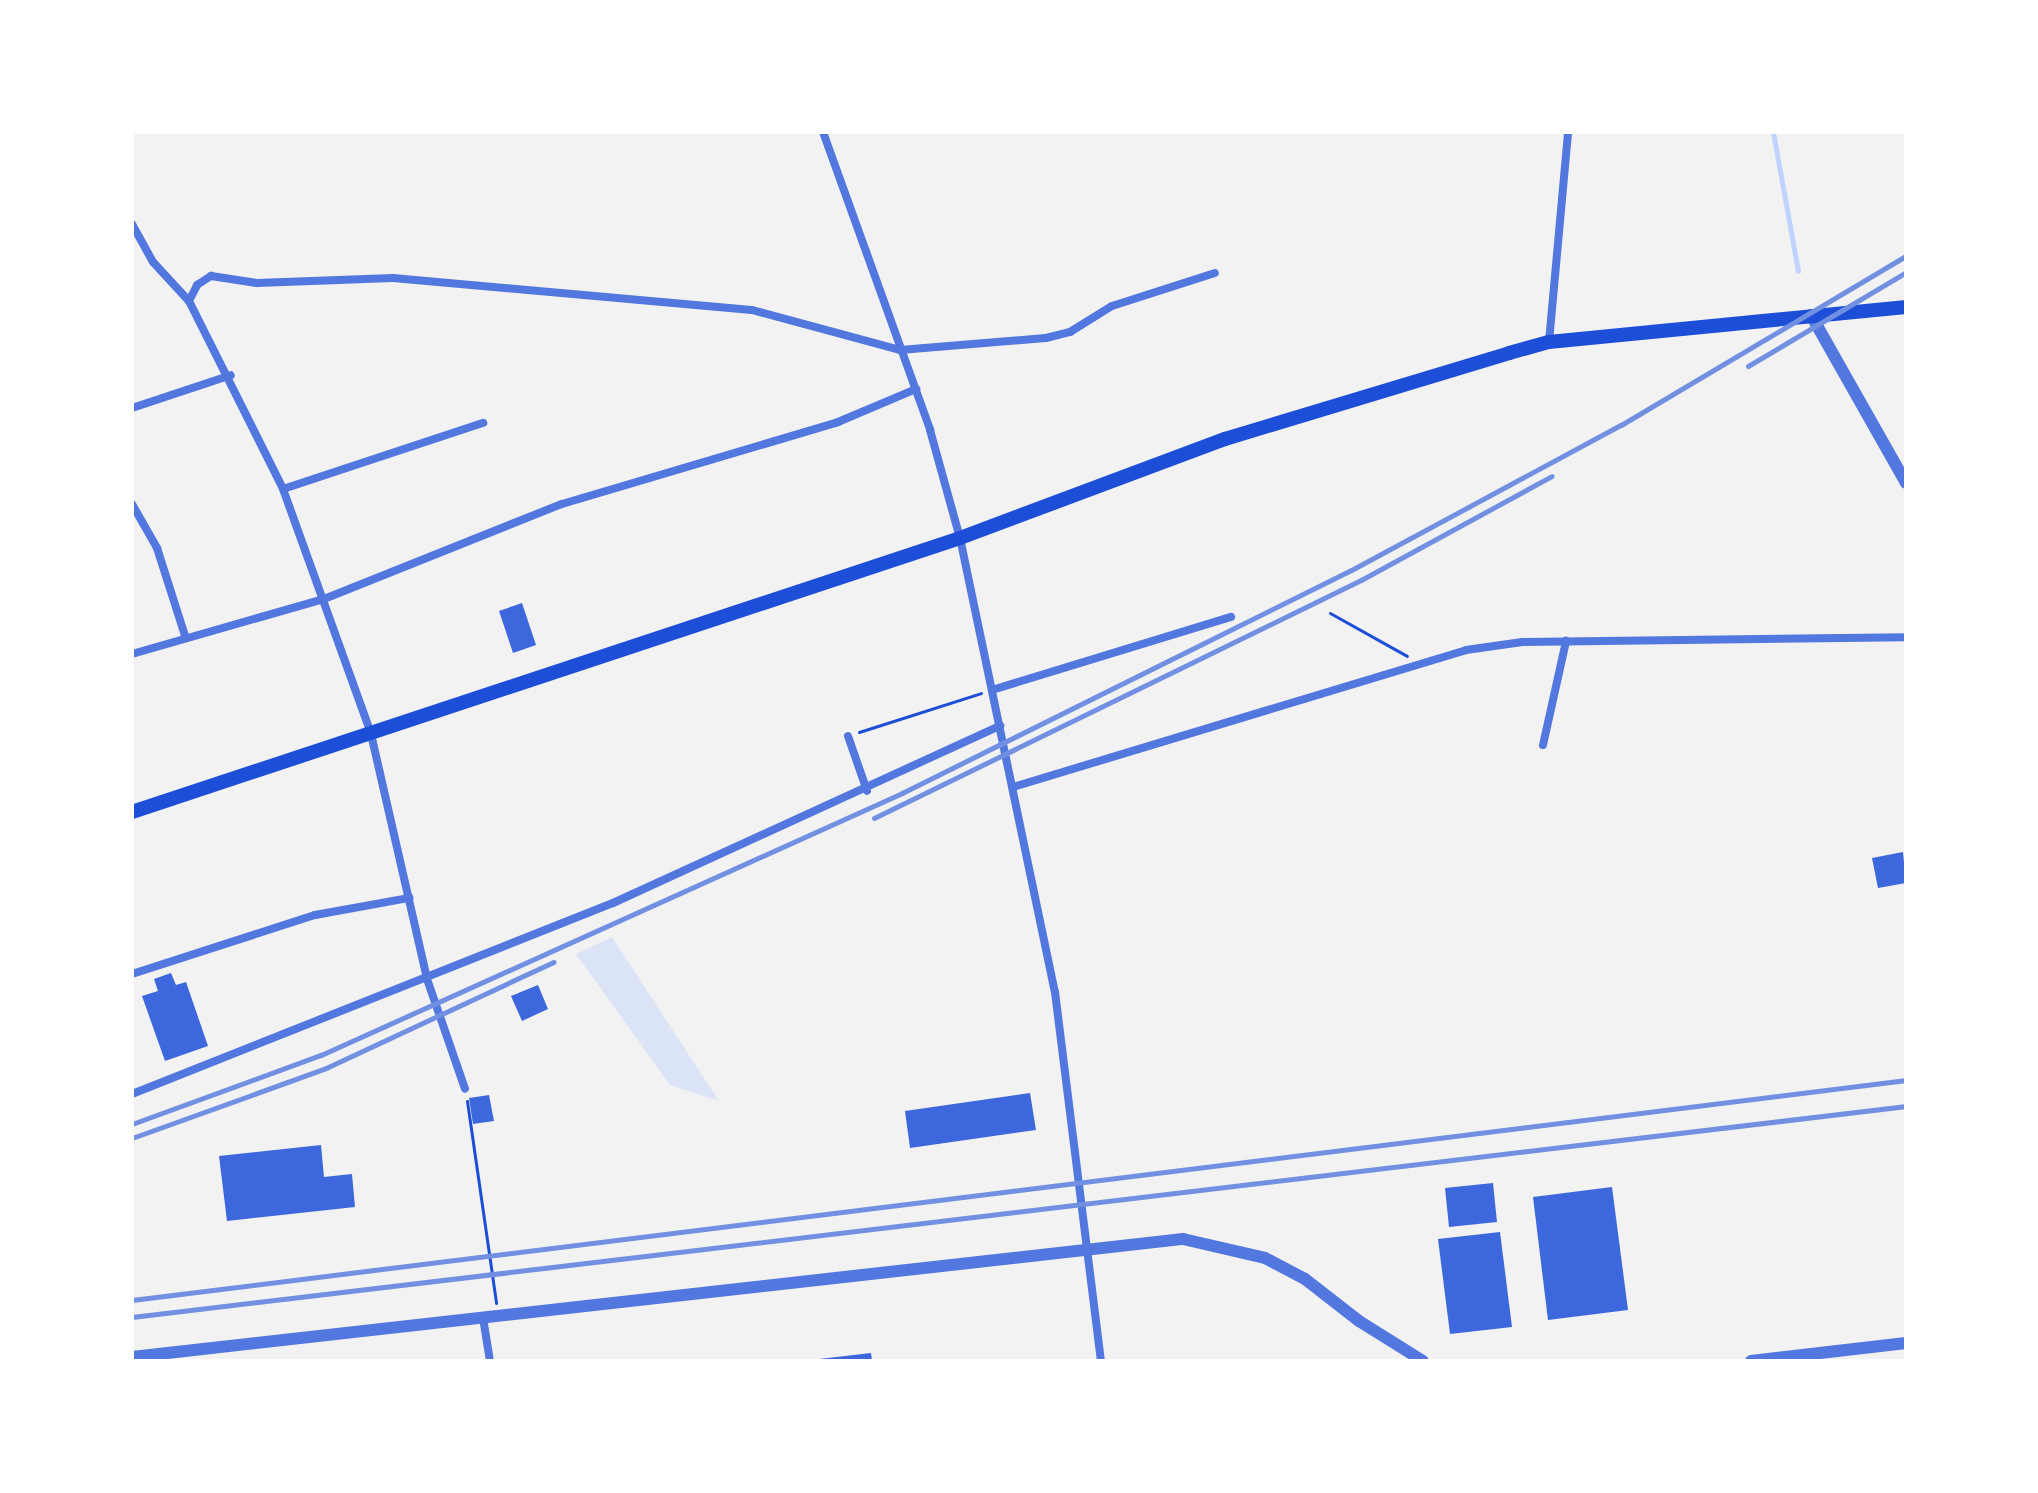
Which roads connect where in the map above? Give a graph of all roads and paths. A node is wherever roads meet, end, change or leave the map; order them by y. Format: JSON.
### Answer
{"nodes":[{"id":1,"x":823,"y":132,"type":"edge"},
{"id":2,"x":1568,"y":132,"type":"edge"},
{"id":3,"x":132,"y":224,"type":"edge"},
{"id":4,"x":1215,"y":273,"type":"dead end"},
{"id":5,"x":189,"y":301,"type":"junction"},
{"id":6,"x":1906,"y":307,"type":"edge"},
{"id":7,"x":1811,"y":315,"type":"junction"},
{"id":8,"x":1549,"y":342,"type":"junction"},
{"id":9,"x":900,"y":350,"type":"junction"},
{"id":10,"x":231,"y":375,"type":"junction"},
{"id":11,"x":916,"y":389,"type":"junction"},
{"id":12,"x":132,"y":408,"type":"edge"},
{"id":13,"x":483,"y":423,"type":"dead end"},
{"id":14,"x":1906,"y":483,"type":"edge"},
{"id":15,"x":283,"y":489,"type":"junction"},
{"id":16,"x":132,"y":504,"type":"edge"},
{"id":17,"x":960,"y":538,"type":"junction"},
{"id":18,"x":324,"y":599,"type":"junction"},
{"id":19,"x":1330,"y":613,"type":"dead end"},
{"id":20,"x":1231,"y":617,"type":"dead end"},
{"id":21,"x":185,"y":636,"type":"junction"},
{"id":22,"x":1906,"y":637,"type":"edge"},
{"id":23,"x":1566,"y":641,"type":"junction"},
{"id":24,"x":132,"y":654,"type":"edge"},
{"id":25,"x":1417,"y":661,"type":"junction"},
{"id":26,"x":992,"y":690,"type":"junction"},
{"id":27,"x":1000,"y":726,"type":"junction"},
{"id":28,"x":371,"y":734,"type":"junction"},
{"id":29,"x":848,"y":736,"type":"joint"},
{"id":30,"x":1543,"y":745,"type":"dead end"},
{"id":31,"x":1013,"y":787,"type":"junction"},
{"id":32,"x":867,"y":791,"type":"junction"},
{"id":33,"x":132,"y":812,"type":"edge"},
{"id":34,"x":409,"y":898,"type":"junction"},
{"id":35,"x":132,"y":974,"type":"edge"},
{"id":36,"x":427,"y":979,"type":"junction"},
{"id":37,"x":465,"y":1089,"type":"joint"},
{"id":38,"x":132,"y":1094,"type":"edge"},
{"id":39,"x":497,"y":1314,"type":"dead end"},
{"id":40,"x":483,"y":1318,"type":"junction"},
{"id":41,"x":1906,"y":1343,"type":"edge"},
{"id":42,"x":132,"y":1357,"type":"edge"},
{"id":43,"x":490,"y":1361,"type":"edge"},
{"id":44,"x":1101,"y":1361,"type":"edge"},
{"id":45,"x":1423,"y":1361,"type":"edge"},
{"id":46,"x":1751,"y":1361,"type":"edge"}],
"edges":[{"from":1,"to":9,"type":"street"},
{"from":2,"to":8,"type":"street"},
{"from":3,"to":5,"type":"street"},
{"from":4,"to":9,"type":"street"},
{"from":5,"to":9,"type":"street"},
{"from":5,"to":10,"type":"street"},
{"from":6,"to":7,"type":"main road"},
{"from":7,"to":8,"type":"main road"},
{"from":7,"to":14,"type":"street"},
{"from":8,"to":17,"type":"main road"},
{"from":9,"to":11,"type":"street"},
{"from":10,"to":12,"type":"street"},
{"from":10,"to":15,"type":"street"},
{"from":11,"to":17,"type":"street"},
{"from":11,"to":18,"type":"street"},
{"from":13,"to":15,"type":"street"},
{"from":15,"to":18,"type":"street"},
{"from":16,"to":21,"type":"street"},
{"from":17,"to":26,"type":"street"},
{"from":17,"to":28,"type":"main road"},
{"from":18,"to":21,"type":"street"},
{"from":18,"to":28,"type":"street"},
{"from":19,"to":25,"type":"path"},
{"from":20,"to":26,"type":"street"},
{"from":21,"to":24,"type":"street"},
{"from":22,"to":23,"type":"street"},
{"from":23,"to":25,"type":"street"},
{"from":23,"to":30,"type":"street"},
{"from":25,"to":31,"type":"street"},
{"from":26,"to":27,"type":"street"},
{"from":26,"to":29,"type":"path"},
{"from":27,"to":31,"type":"street"},
{"from":27,"to":32,"type":"street"},
{"from":28,"to":33,"type":"main road"},
{"from":28,"to":34,"type":"street"},
{"from":29,"to":32,"type":"street"},
{"from":31,"to":44,"type":"street"},
{"from":32,"to":36,"type":"street"},
{"from":34,"to":35,"type":"street"},
{"from":34,"to":36,"type":"street"},
{"from":36,"to":37,"type":"street"},
{"from":36,"to":38,"type":"street"},
{"from":37,"to":39,"type":"path"},
{"from":40,"to":42,"type":"street"},
{"from":40,"to":43,"type":"street"},
{"from":40,"to":45,"type":"street"},
{"from":41,"to":46,"type":"street"}]}
